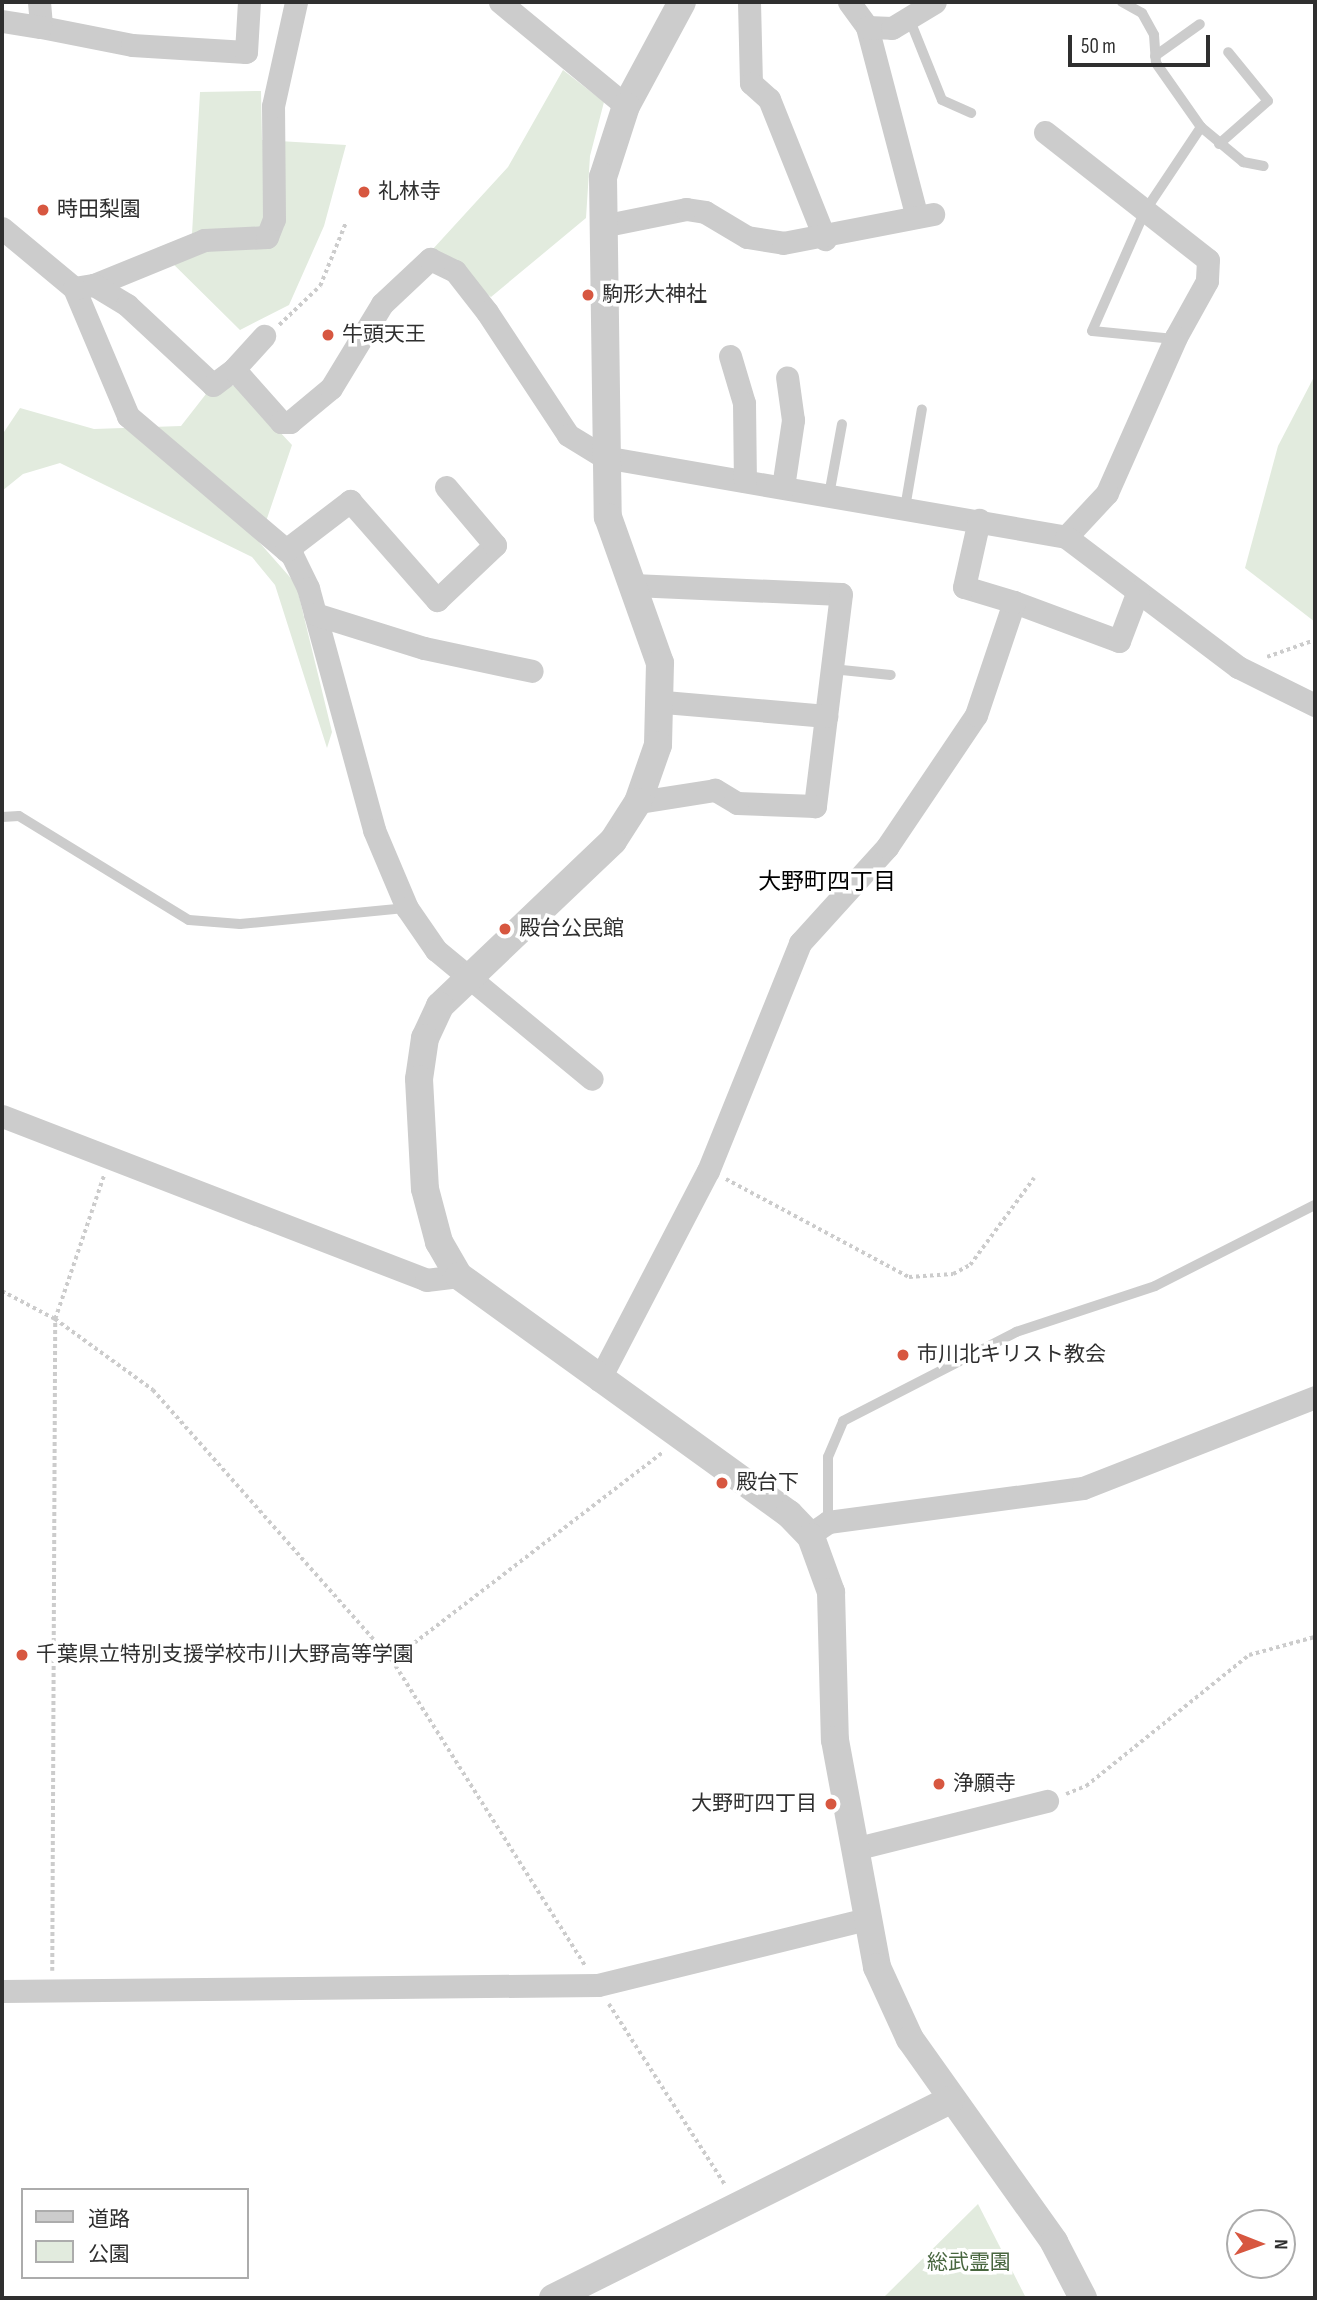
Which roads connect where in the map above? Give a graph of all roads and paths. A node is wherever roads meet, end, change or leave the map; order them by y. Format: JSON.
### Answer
{"nodes":[{"id":1,"x":39,"y":2,"type":"edge"},
{"id":2,"x":249,"y":2,"type":"edge"},
{"id":3,"x":296,"y":2,"type":"edge"},
{"id":4,"x":500,"y":2,"type":"edge"},
{"id":5,"x":682,"y":2,"type":"edge"},
{"id":6,"x":749,"y":2,"type":"edge"},
{"id":7,"x":849,"y":2,"type":"edge"},
{"id":8,"x":935,"y":2,"type":"edge"},
{"id":9,"x":1122,"y":2,"type":"edge"},
{"id":10,"x":909,"y":18,"type":"junction"},
{"id":11,"x":2,"y":22,"type":"edge"},
{"id":12,"x":1200,"y":24,"type":"dead end"},
{"id":13,"x":41,"y":27,"type":"junction"},
{"id":14,"x":867,"y":27,"type":"junction"},
{"id":15,"x":1228,"y":52,"type":"dead end"},
{"id":16,"x":1155,"y":56,"type":"junction"},
{"id":17,"x":626,"y":106,"type":"junction"},
{"id":18,"x":971,"y":113,"type":"dead end"},
{"id":19,"x":1201,"y":127,"type":"junction"},
{"id":20,"x":1045,"y":132,"type":"dead end"},
{"id":21,"x":1219,"y":144,"type":"junction"},
{"id":22,"x":1264,"y":166,"type":"dead end"},
{"id":23,"x":1144,"y":211,"type":"junction"},
{"id":24,"x":346,"y":222,"type":"dead end"},
{"id":25,"x":602,"y":226,"type":"junction"},
{"id":26,"x":2,"y":228,"type":"edge"},
{"id":27,"x":825,"y":239,"type":"junction"},
{"id":28,"x":84,"y":287,"type":"junction"},
{"id":29,"x":264,"y":336,"type":"joint"},
{"id":30,"x":1174,"y":339,"type":"junction"},
{"id":31,"x":730,"y":356,"type":"dead end"},
{"id":32,"x":234,"y":369,"type":"junction"},
{"id":33,"x":787,"y":377,"type":"dead end"},
{"id":34,"x":922,"y":409,"type":"dead end"},
{"id":35,"x":842,"y":424,"type":"dead end"},
{"id":36,"x":604,"y":457,"type":"junction"},
{"id":37,"x":745,"y":481,"type":"junction"},
{"id":38,"x":446,"y":487,"type":"dead end"},
{"id":39,"x":783,"y":487,"type":"junction"},
{"id":40,"x":829,"y":495,"type":"junction"},
{"id":41,"x":905,"y":508,"type":"junction"},
{"id":42,"x":979,"y":520,"type":"junction"},
{"id":43,"x":1066,"y":537,"type":"junction"},
{"id":44,"x":286,"y":550,"type":"junction"},
{"id":45,"x":633,"y":585,"type":"junction"},
{"id":46,"x":1138,"y":591,"type":"junction"},
{"id":47,"x":1014,"y":602,"type":"junction"},
{"id":48,"x":315,"y":614,"type":"junction"},
{"id":49,"x":1315,"y":640,"type":"edge"},
{"id":50,"x":1238,"y":667,"type":"junction"},
{"id":51,"x":832,"y":669,"type":"junction"},
{"id":52,"x":531,"y":671,"type":"dead end"},
{"id":53,"x":891,"y":675,"type":"dead end"},
{"id":54,"x":664,"y":702,"type":"junction"},
{"id":55,"x":1315,"y":705,"type":"edge"},
{"id":56,"x":826,"y":716,"type":"junction"},
{"id":57,"x":638,"y":802,"type":"junction"},
{"id":58,"x":2,"y":817,"type":"edge"},
{"id":59,"x":407,"y":908,"type":"junction"},
{"id":60,"x":464,"y":978,"type":"junction"},
{"id":61,"x":592,"y":1079,"type":"dead end"},
{"id":62,"x":2,"y":1116,"type":"edge"},
{"id":63,"x":109,"y":1162,"type":"junction"},
{"id":64,"x":708,"y":1171,"type":"junction"},
{"id":65,"x":1034,"y":1178,"type":"dead end"},
{"id":66,"x":1315,"y":1205,"type":"edge"},
{"id":67,"x":459,"y":1276,"type":"junction"},
{"id":68,"x":2,"y":1292,"type":"edge"},
{"id":69,"x":55,"y":1319,"type":"junction"},
{"id":70,"x":599,"y":1380,"type":"junction"},
{"id":71,"x":1315,"y":1397,"type":"edge"},
{"id":72,"x":681,"y":1438,"type":"junction"},
{"id":73,"x":818,"y":1528,"type":"junction"},
{"id":74,"x":1315,"y":1637,"type":"edge"},
{"id":75,"x":392,"y":1660,"type":"junction"},
{"id":76,"x":1047,"y":1801,"type":"joint"},
{"id":77,"x":854,"y":1849,"type":"junction"},
{"id":78,"x":866,"y":1919,"type":"junction"},
{"id":79,"x":598,"y":1985,"type":"junction"},
{"id":80,"x":2,"y":1991,"type":"edge"},
{"id":81,"x":51,"y":1991,"type":"junction"},
{"id":82,"x":950,"y":2100,"type":"junction"},
{"id":83,"x":738,"y":2206,"type":"junction"},
{"id":84,"x":553,"y":2298,"type":"edge"},
{"id":85,"x":1083,"y":2298,"type":"edge"}],
"edges":[{"from":1,"to":13,"type":"street"},
{"from":2,"to":13,"type":"street"},
{"from":3,"to":28,"type":"street"},
{"from":4,"to":17,"type":"street"},
{"from":5,"to":17,"type":"street"},
{"from":6,"to":27,"type":"street"},
{"from":7,"to":14,"type":"street"},
{"from":8,"to":10,"type":"street"},
{"from":9,"to":16,"type":"lane"},
{"from":10,"to":14,"type":"street"},
{"from":10,"to":18,"type":"lane"},
{"from":11,"to":13,"type":"street"},
{"from":12,"to":16,"type":"lane"},
{"from":14,"to":27,"type":"street"},
{"from":15,"to":21,"type":"lane"},
{"from":16,"to":19,"type":"lane"},
{"from":17,"to":25,"type":"street"},
{"from":19,"to":21,"type":"lane"},
{"from":19,"to":23,"type":"lane"},
{"from":20,"to":23,"type":"street"},
{"from":21,"to":22,"type":"lane"},
{"from":23,"to":30,"type":"street"},
{"from":23,"to":30,"type":"lane"},
{"from":24,"to":29,"type":"path"},
{"from":25,"to":27,"type":"street"},
{"from":25,"to":36,"type":"street"},
{"from":26,"to":28,"type":"street"},
{"from":28,"to":32,"type":"street"},
{"from":28,"to":44,"type":"street"},
{"from":29,"to":32,"type":"street"},
{"from":30,"to":43,"type":"street"},
{"from":31,"to":37,"type":"street"},
{"from":32,"to":36,"type":"street"},
{"from":33,"to":39,"type":"street"},
{"from":34,"to":41,"type":"lane"},
{"from":35,"to":40,"type":"lane"},
{"from":36,"to":37,"type":"street"},
{"from":36,"to":45,"type":"street"},
{"from":37,"to":39,"type":"street"},
{"from":38,"to":44,"type":"street"},
{"from":39,"to":40,"type":"street"},
{"from":40,"to":41,"type":"street"},
{"from":41,"to":42,"type":"street"},
{"from":42,"to":43,"type":"street"},
{"from":42,"to":47,"type":"street"},
{"from":43,"to":46,"type":"street"},
{"from":44,"to":48,"type":"street"},
{"from":45,"to":51,"type":"street"},
{"from":45,"to":54,"type":"street"},
{"from":46,"to":47,"type":"street"},
{"from":46,"to":50,"type":"street"},
{"from":47,"to":64,"type":"street"},
{"from":48,"to":52,"type":"street"},
{"from":48,"to":59,"type":"street"},
{"from":49,"to":50,"type":"path"},
{"from":50,"to":55,"type":"street"},
{"from":51,"to":53,"type":"lane"},
{"from":51,"to":56,"type":"street"},
{"from":54,"to":56,"type":"street"},
{"from":54,"to":57,"type":"street"},
{"from":56,"to":57,"type":"street"},
{"from":57,"to":60,"type":"street"},
{"from":58,"to":59,"type":"lane"},
{"from":59,"to":60,"type":"street"},
{"from":60,"to":61,"type":"street"},
{"from":60,"to":67,"type":"street"},
{"from":62,"to":63,"type":"street"},
{"from":63,"to":67,"type":"street"},
{"from":63,"to":69,"type":"path"},
{"from":64,"to":65,"type":"path"},
{"from":64,"to":70,"type":"street"},
{"from":66,"to":73,"type":"lane"},
{"from":67,"to":70,"type":"street"},
{"from":68,"to":69,"type":"path"},
{"from":69,"to":75,"type":"path"},
{"from":69,"to":81,"type":"path"},
{"from":70,"to":72,"type":"street"},
{"from":71,"to":73,"type":"street"},
{"from":72,"to":73,"type":"street"},
{"from":72,"to":75,"type":"path"},
{"from":73,"to":77,"type":"street"},
{"from":74,"to":76,"type":"path"},
{"from":75,"to":79,"type":"path"},
{"from":76,"to":77,"type":"street"},
{"from":77,"to":78,"type":"street"},
{"from":78,"to":79,"type":"street"},
{"from":78,"to":82,"type":"street"},
{"from":79,"to":81,"type":"street"},
{"from":79,"to":83,"type":"path"},
{"from":80,"to":81,"type":"street"},
{"from":82,"to":83,"type":"street"},
{"from":82,"to":85,"type":"street"},
{"from":83,"to":84,"type":"street"}]}
